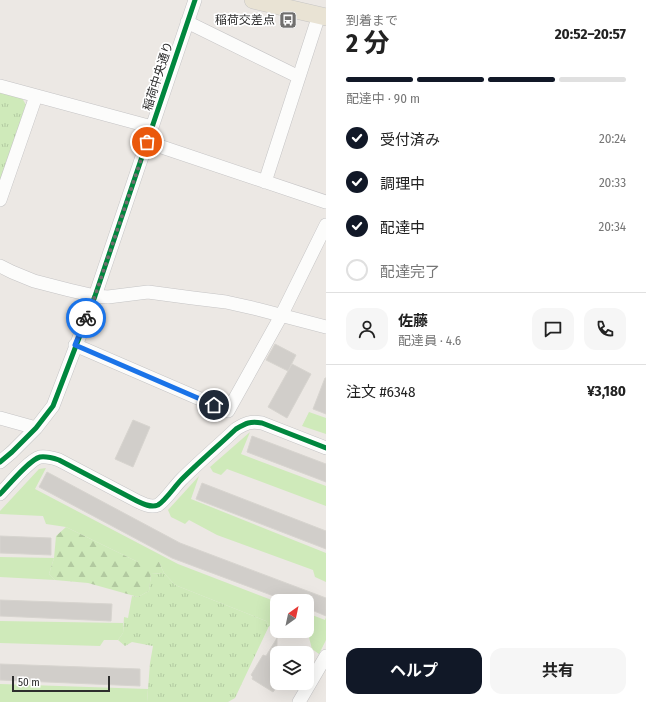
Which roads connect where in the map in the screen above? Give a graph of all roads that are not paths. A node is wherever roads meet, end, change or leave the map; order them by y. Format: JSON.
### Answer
{"nodes":[{"id":1,"x":195,"y":0,"type":"edge"},
{"id":2,"x":253,"y":0,"type":"edge"},
{"id":3,"x":323,"y":16,"type":"edge"},
{"id":4,"x":187,"y":22,"type":"junction"},
{"id":5,"x":299,"y":77,"type":"junction"},
{"id":6,"x":0,"y":86,"type":"edge"},
{"id":7,"x":36,"y":96,"type":"junction"},
{"id":8,"x":152,"y":127,"type":"junction"},
{"id":9,"x":147,"y":142,"type":"junction"},
{"id":10,"x":265,"y":182,"type":"junction"},
{"id":11,"x":0,"y":200,"type":"edge"},
{"id":12,"x":326,"y":202,"type":"edge"},
{"id":13,"x":326,"y":225,"type":"edge"},
{"id":14,"x":0,"y":266,"type":"edge"},
{"id":15,"x":95,"y":296,"type":"junction"},
{"id":16,"x":281,"y":316,"type":"junction"},
{"id":17,"x":326,"y":327,"type":"edge"},
{"id":18,"x":75,"y":345,"type":"junction"},
{"id":19,"x":0,"y":418,"type":"edge"},
{"id":20,"x":36,"y":428,"type":"junction"},
{"id":21,"x":326,"y":448,"type":"edge"},
{"id":22,"x":0,"y":462,"type":"edge"},
{"id":23,"x":0,"y":494,"type":"edge"},
{"id":24,"x":326,"y":656,"type":"edge"},
{"id":25,"x":299,"y":702,"type":"edge"}],
"edges":[{"from":1,"to":4,"type":"street","name":"稲荷中央通り"},
{"from":2,"to":3,"type":"main road"},
{"from":3,"to":5,"type":"street"},
{"from":4,"to":5,"type":"street"},
{"from":4,"to":8,"type":"street","name":"稲荷中央通り"},
{"from":5,"to":10,"type":"street"},
{"from":6,"to":7,"type":"street"},
{"from":7,"to":8,"type":"street"},
{"from":7,"to":11,"type":"street"},
{"from":8,"to":9,"type":"street","name":"稲荷中央通り"},
{"from":9,"to":10,"type":"street"},
{"from":9,"to":15,"type":"street","name":"稲荷中央通り"},
{"from":10,"to":12,"type":"street"},
{"from":13,"to":16,"type":"street"},
{"from":14,"to":15,"type":"street"},
{"from":15,"to":16,"type":"street"},
{"from":15,"to":18,"type":"street","name":"稲荷中央通り"},
{"from":16,"to":17,"type":"street"},
{"from":16,"to":18,"type":"street"},
{"from":18,"to":20,"type":"street","name":"稲荷中央通り"},
{"from":19,"to":20,"type":"street"},
{"from":20,"to":22,"type":"street","name":"稲荷中央通り"},
{"from":21,"to":23,"type":"street"},
{"from":24,"to":25,"type":"street"}]}
